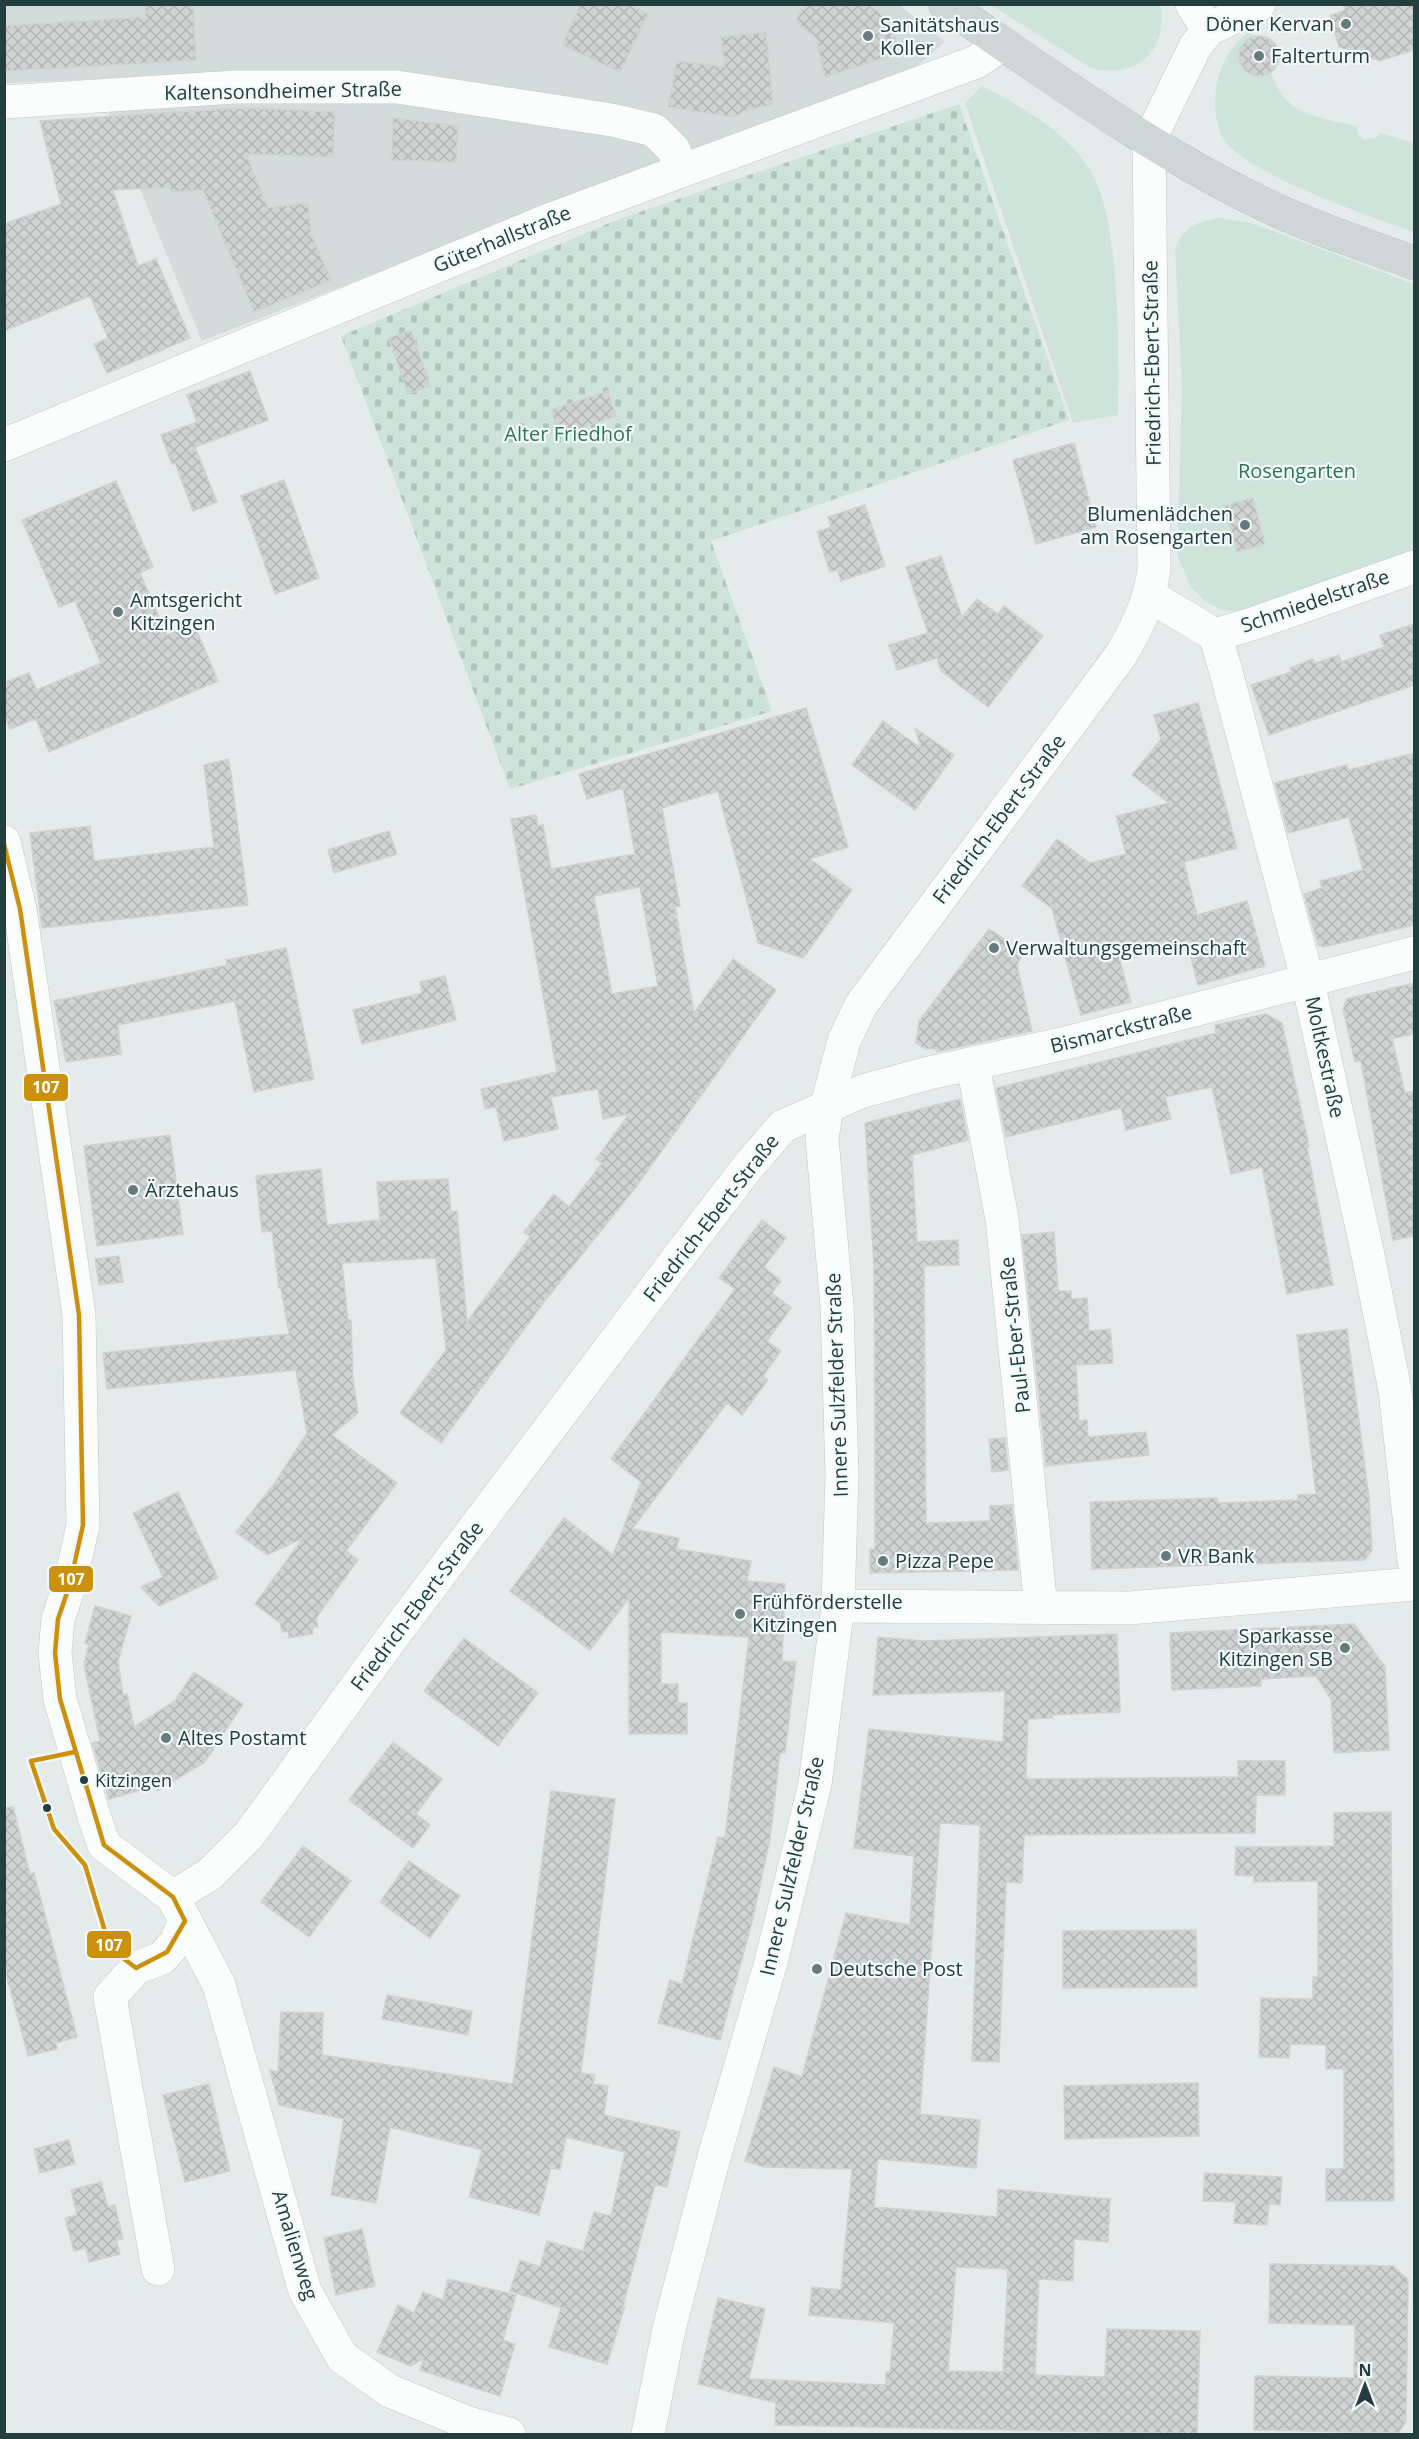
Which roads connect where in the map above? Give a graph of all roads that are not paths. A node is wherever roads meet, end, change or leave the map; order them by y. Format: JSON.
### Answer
{"nodes":[{"id":1,"x":945,"y":4,"type":"edge"},
{"id":2,"x":1259,"y":4,"type":"edge"},
{"id":3,"x":1200,"y":17,"type":"edge"},
{"id":4,"x":1003,"y":44,"type":"junction"},
{"id":5,"x":4,"y":102,"type":"edge"},
{"id":6,"x":1149,"y":141,"type":"junction"},
{"id":7,"x":680,"y":169,"type":"junction"},
{"id":8,"x":1414,"y":263,"type":"edge"},
{"id":9,"x":4,"y":445,"type":"edge"},
{"id":10,"x":1414,"y":567,"type":"edge"},
{"id":11,"x":1150,"y":596,"type":"junction"},
{"id":12,"x":1215,"y":635,"type":"junction"},
{"id":13,"x":4,"y":842,"type":"edge"},
{"id":14,"x":1414,"y":953,"type":"edge"},
{"id":15,"x":1308,"y":982,"type":"junction"},
{"id":16,"x":972,"y":1065,"type":"junction"},
{"id":17,"x":827,"y":1105,"type":"junction"},
{"id":18,"x":1414,"y":1561,"type":"edge"},
{"id":19,"x":1414,"y":1584,"type":"edge"},
{"id":20,"x":838,"y":1606,"type":"junction"},
{"id":21,"x":1041,"y":1608,"type":"junction"},
{"id":22,"x":179,"y":1909,"type":"junction"},
{"id":23,"x":158,"y":2269,"type":"dead end"},
{"id":24,"x":509,"y":2434,"type":"edge"},
{"id":25,"x":648,"y":2434,"type":"edge"}],
"edges":[{"from":1,"to":4,"type":"main road"},
{"from":2,"to":3,"type":"street"},
{"from":3,"to":6,"type":"street"},
{"from":4,"to":6,"type":"main road"},
{"from":4,"to":7,"type":"street","name":"Güterhallstraße"},
{"from":5,"to":7,"type":"street","name":"Kaltensondheimer Straße"},
{"from":6,"to":8,"type":"main road"},
{"from":6,"to":11,"type":"street","name":"Friedrich-Ebert-Straße"},
{"from":7,"to":9,"type":"street","name":"Güterhallstraße"},
{"from":10,"to":12,"type":"street","name":"Schmiedelstraße"},
{"from":11,"to":12,"type":"street"},
{"from":11,"to":17,"type":"street","name":"Friedrich-Ebert-Straße"},
{"from":12,"to":15,"type":"street","name":"Moltkestraße"},
{"from":13,"to":22,"type":"street"},
{"from":14,"to":15,"type":"street","name":"Bismarckstraße"},
{"from":15,"to":16,"type":"street","name":"Bismarckstraße"},
{"from":15,"to":18,"type":"street","name":"Moltkestraße"},
{"from":16,"to":17,"type":"street","name":"Bismarckstraße"},
{"from":16,"to":21,"type":"street","name":"Paul-Eber-Straße"},
{"from":17,"to":20,"type":"street","name":"Innere Sulzfelder Straße"},
{"from":17,"to":22,"type":"street","name":"Friedrich-Ebert-Straße"},
{"from":19,"to":21,"type":"street"},
{"from":20,"to":21,"type":"street"},
{"from":20,"to":25,"type":"street","name":"Innere Sulzfelder Straße"},
{"from":22,"to":23,"type":"street"},
{"from":22,"to":24,"type":"street","name":"Amalienweg"}]}
